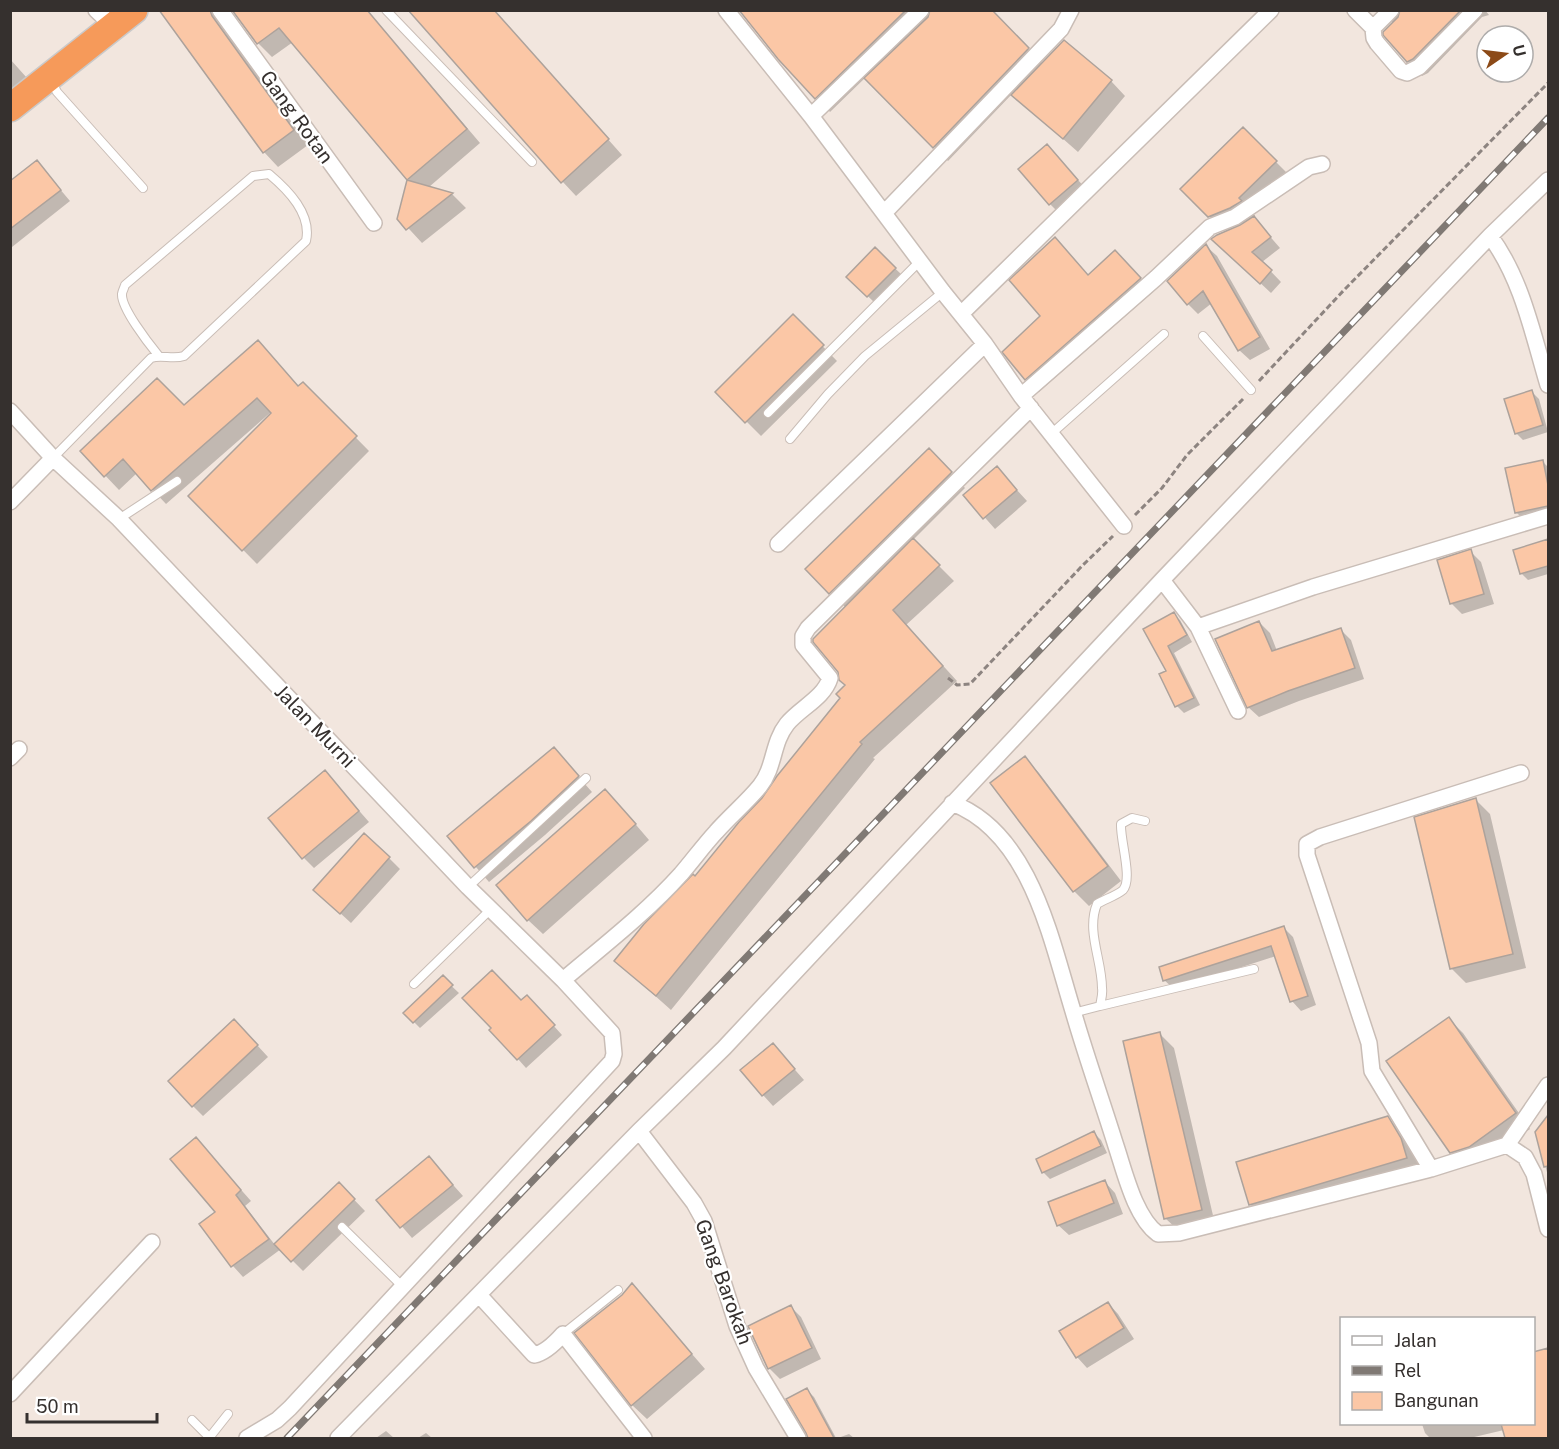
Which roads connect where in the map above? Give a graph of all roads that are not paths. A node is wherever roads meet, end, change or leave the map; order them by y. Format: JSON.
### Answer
{"nodes":[{"id":1,"x":220,"y":10,"type":"edge"},
{"id":2,"x":386,"y":10,"type":"edge"},
{"id":3,"x":726,"y":10,"type":"edge"},
{"id":4,"x":921,"y":10,"type":"edge"},
{"id":5,"x":1071,"y":10,"type":"edge"},
{"id":6,"x":1271,"y":10,"type":"edge"},
{"id":7,"x":1356,"y":10,"type":"edge"},
{"id":8,"x":1391,"y":10,"type":"edge"},
{"id":9,"x":1475,"y":10,"type":"edge"},
{"id":10,"x":115,"y":16,"type":"edge"},
{"id":11,"x":1373,"y":28,"type":"junction"},
{"id":12,"x":48,"y":77,"type":"junction"},
{"id":13,"x":10,"y":108,"type":"edge"},
{"id":14,"x":812,"y":116,"type":"junction"},
{"id":15,"x":532,"y":162,"type":"dead end"},
{"id":16,"x":1322,"y":164,"type":"dead end"},
{"id":17,"x":1548,"y":180,"type":"edge"},
{"id":18,"x":143,"y":188,"type":"dead end"},
{"id":19,"x":885,"y":212,"type":"junction"},
{"id":20,"x":374,"y":222,"type":"dead end"},
{"id":21,"x":1490,"y":236,"type":"junction"},
{"id":22,"x":920,"y":261,"type":"junction"},
{"id":23,"x":943,"y":292,"type":"junction"},
{"id":24,"x":962,"y":314,"type":"junction"},
{"id":25,"x":1164,"y":334,"type":"dead end"},
{"id":26,"x":1203,"y":336,"type":"dead end"},
{"id":27,"x":985,"y":344,"type":"junction"},
{"id":28,"x":158,"y":355,"type":"junction"},
{"id":29,"x":1548,"y":385,"type":"edge"},
{"id":30,"x":1250,"y":388,"type":"road end"},
{"id":31,"x":1026,"y":402,"type":"junction"},
{"id":32,"x":10,"y":411,"type":"edge"},
{"id":33,"x":768,"y":413,"type":"dead end"},
{"id":34,"x":1051,"y":434,"type":"junction"},
{"id":35,"x":790,"y":439,"type":"dead end"},
{"id":36,"x":53,"y":458,"type":"junction"},
{"id":37,"x":177,"y":481,"type":"dead end"},
{"id":38,"x":10,"y":502,"type":"edge"},
{"id":39,"x":1548,"y":516,"type":"edge"},
{"id":40,"x":118,"y":519,"type":"junction"},
{"id":41,"x":1124,"y":526,"type":"road end"},
{"id":42,"x":778,"y":544,"type":"dead end"},
{"id":43,"x":1162,"y":580,"type":"junction"},
{"id":44,"x":1198,"y":627,"type":"junction"},
{"id":45,"x":1238,"y":711,"type":"dead end"},
{"id":46,"x":1521,"y":773,"type":"dead end"},
{"id":47,"x":586,"y":778,"type":"dead end"},
{"id":48,"x":952,"y":803,"type":"junction"},
{"id":49,"x":1145,"y":820,"type":"dead end"},
{"id":50,"x":468,"y":887,"type":"junction"},
{"id":51,"x":490,"y":909,"type":"junction"},
{"id":52,"x":1254,"y":969,"type":"dead end"},
{"id":53,"x":562,"y":980,"type":"junction"},
{"id":54,"x":414,"y":984,"type":"dead end"},
{"id":55,"x":1100,"y":1006,"type":"junction"},
{"id":56,"x":1073,"y":1013,"type":"junction"},
{"id":57,"x":1548,"y":1085,"type":"edge"},
{"id":58,"x":639,"y":1131,"type":"junction"},
{"id":59,"x":1507,"y":1145,"type":"junction"},
{"id":60,"x":1431,"y":1169,"type":"junction"},
{"id":61,"x":342,"y":1227,"type":"dead end"},
{"id":62,"x":1548,"y":1229,"type":"edge"},
{"id":63,"x":153,"y":1242,"type":"dead end"},
{"id":64,"x":398,"y":1282,"type":"junction"},
{"id":65,"x":618,"y":1290,"type":"dead end"},
{"id":66,"x":480,"y":1296,"type":"junction"},
{"id":67,"x":563,"y":1334,"type":"junction"},
{"id":68,"x":10,"y":1394,"type":"edge"},
{"id":69,"x":228,"y":1414,"type":"dead end"},
{"id":70,"x":192,"y":1420,"type":"dead end"},
{"id":71,"x":210,"y":1438,"type":"edge"},
{"id":72,"x":247,"y":1438,"type":"edge"},
{"id":73,"x":338,"y":1438,"type":"edge"},
{"id":74,"x":644,"y":1438,"type":"edge"},
{"id":75,"x":798,"y":1438,"type":"edge"}],
"edges":[{"from":1,"to":20,"type":"street","name":"Gang Rotan"},
{"from":2,"to":15,"type":"lane"},
{"from":3,"to":14,"type":"street"},
{"from":4,"to":14,"type":"street"},
{"from":5,"to":19,"type":"street"},
{"from":6,"to":24,"type":"street"},
{"from":7,"to":11,"type":"street"},
{"from":8,"to":11,"type":"street"},
{"from":9,"to":11,"type":"street"},
{"from":10,"to":12,"type":"highway"},
{"from":12,"to":13,"type":"highway"},
{"from":12,"to":18,"type":"lane"},
{"from":14,"to":19,"type":"street"},
{"from":16,"to":31,"type":"street"},
{"from":17,"to":21,"type":"street"},
{"from":19,"to":22,"type":"street"},
{"from":21,"to":29,"type":"street"},
{"from":21,"to":43,"type":"street"},
{"from":22,"to":23,"type":"street"},
{"from":22,"to":33,"type":"lane"},
{"from":23,"to":24,"type":"street"},
{"from":23,"to":35,"type":"lane"},
{"from":24,"to":27,"type":"street"},
{"from":25,"to":34,"type":"lane"},
{"from":26,"to":30,"type":"lane"},
{"from":27,"to":31,"type":"street"},
{"from":27,"to":42,"type":"street"},
{"from":28,"to":28,"type":"lane"},
{"from":28,"to":36,"type":"lane"},
{"from":31,"to":34,"type":"street"},
{"from":31,"to":53,"type":"street"},
{"from":32,"to":36,"type":"street","name":"Jalan Murni"},
{"from":34,"to":41,"type":"street"},
{"from":36,"to":38,"type":"street"},
{"from":36,"to":40,"type":"street","name":"Jalan Murni"},
{"from":37,"to":40,"type":"lane"},
{"from":39,"to":44,"type":"street"},
{"from":40,"to":50,"type":"street","name":"Jalan Murni"},
{"from":43,"to":44,"type":"street"},
{"from":43,"to":48,"type":"street"},
{"from":44,"to":45,"type":"street"},
{"from":46,"to":60,"type":"street"},
{"from":47,"to":50,"type":"lane"},
{"from":48,"to":56,"type":"street"},
{"from":48,"to":58,"type":"street"},
{"from":49,"to":55,"type":"lane"},
{"from":50,"to":51,"type":"street","name":"Jalan Murni"},
{"from":51,"to":53,"type":"street","name":"Jalan Murni"},
{"from":51,"to":54,"type":"lane"},
{"from":52,"to":55,"type":"lane"},
{"from":53,"to":64,"type":"street","name":"Jalan Murni"},
{"from":55,"to":56,"type":"lane"},
{"from":56,"to":60,"type":"street"},
{"from":57,"to":59,"type":"street"},
{"from":58,"to":66,"type":"street"},
{"from":58,"to":75,"type":"street","name":"Gang Barokah"},
{"from":59,"to":60,"type":"street"},
{"from":59,"to":62,"type":"street"},
{"from":61,"to":64,"type":"lane"},
{"from":63,"to":68,"type":"street"},
{"from":64,"to":72,"type":"street"},
{"from":65,"to":67,"type":"lane"},
{"from":66,"to":67,"type":"street"},
{"from":66,"to":73,"type":"street"},
{"from":67,"to":74,"type":"street"},
{"from":69,"to":71,"type":"lane"},
{"from":70,"to":71,"type":"lane"}]}
